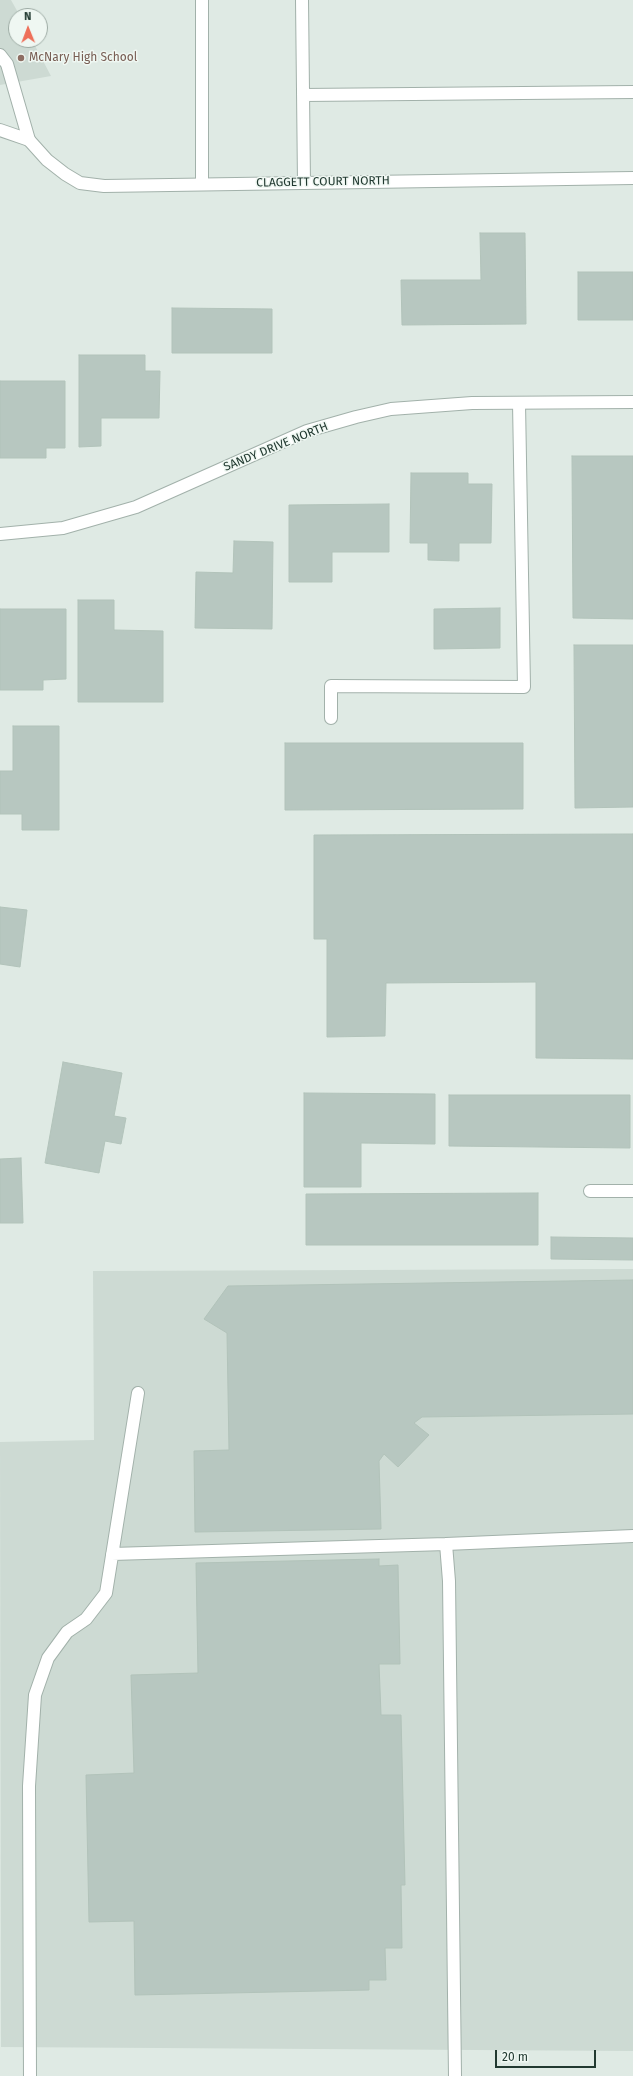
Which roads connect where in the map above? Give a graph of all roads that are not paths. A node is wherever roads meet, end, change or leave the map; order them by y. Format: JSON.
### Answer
{"nodes":[{"id":1,"x":202,"y":0,"type":"edge"},
{"id":2,"x":302,"y":0,"type":"edge"},
{"id":3,"x":0,"y":55,"type":"edge"},
{"id":4,"x":633,"y":92,"type":"edge"},
{"id":5,"x":303,"y":95,"type":"junction"},
{"id":6,"x":0,"y":130,"type":"edge"},
{"id":7,"x":29,"y":140,"type":"junction"},
{"id":8,"x":633,"y":178,"type":"edge"},
{"id":9,"x":304,"y":183,"type":"junction"},
{"id":10,"x":202,"y":184,"type":"junction"},
{"id":11,"x":633,"y":402,"type":"edge"},
{"id":12,"x":519,"y":403,"type":"junction"},
{"id":13,"x":0,"y":534,"type":"edge"},
{"id":14,"x":331,"y":718,"type":"dead end"},
{"id":15,"x":590,"y":1191,"type":"dead end"},
{"id":16,"x":633,"y":1191,"type":"edge"},
{"id":17,"x":138,"y":1393,"type":"dead end"},
{"id":18,"x":633,"y":1536,"type":"edge"},
{"id":19,"x":446,"y":1544,"type":"junction"},
{"id":20,"x":112,"y":1554,"type":"junction"},
{"id":21,"x":30,"y":2076,"type":"edge"},
{"id":22,"x":455,"y":2076,"type":"edge"}],
"edges":[{"from":1,"to":10,"type":"street"},
{"from":2,"to":5,"type":"street"},
{"from":3,"to":7,"type":"street"},
{"from":4,"to":5,"type":"street"},
{"from":5,"to":9,"type":"street"},
{"from":6,"to":7,"type":"street"},
{"from":7,"to":10,"type":"street","name":"CLAGGETT COURT NORTH"},
{"from":8,"to":9,"type":"street","name":"CLAGGETT COURT NORTH"},
{"from":9,"to":10,"type":"street","name":"CLAGGETT COURT NORTH"},
{"from":11,"to":12,"type":"street","name":"SANDY DRIVE NORTH"},
{"from":12,"to":13,"type":"street","name":"SANDY DRIVE NORTH"},
{"from":12,"to":14,"type":"street"},
{"from":15,"to":16,"type":"street"},
{"from":17,"to":20,"type":"street"},
{"from":18,"to":19,"type":"street"},
{"from":19,"to":20,"type":"street"},
{"from":19,"to":22,"type":"street"},
{"from":20,"to":21,"type":"street"}]}
